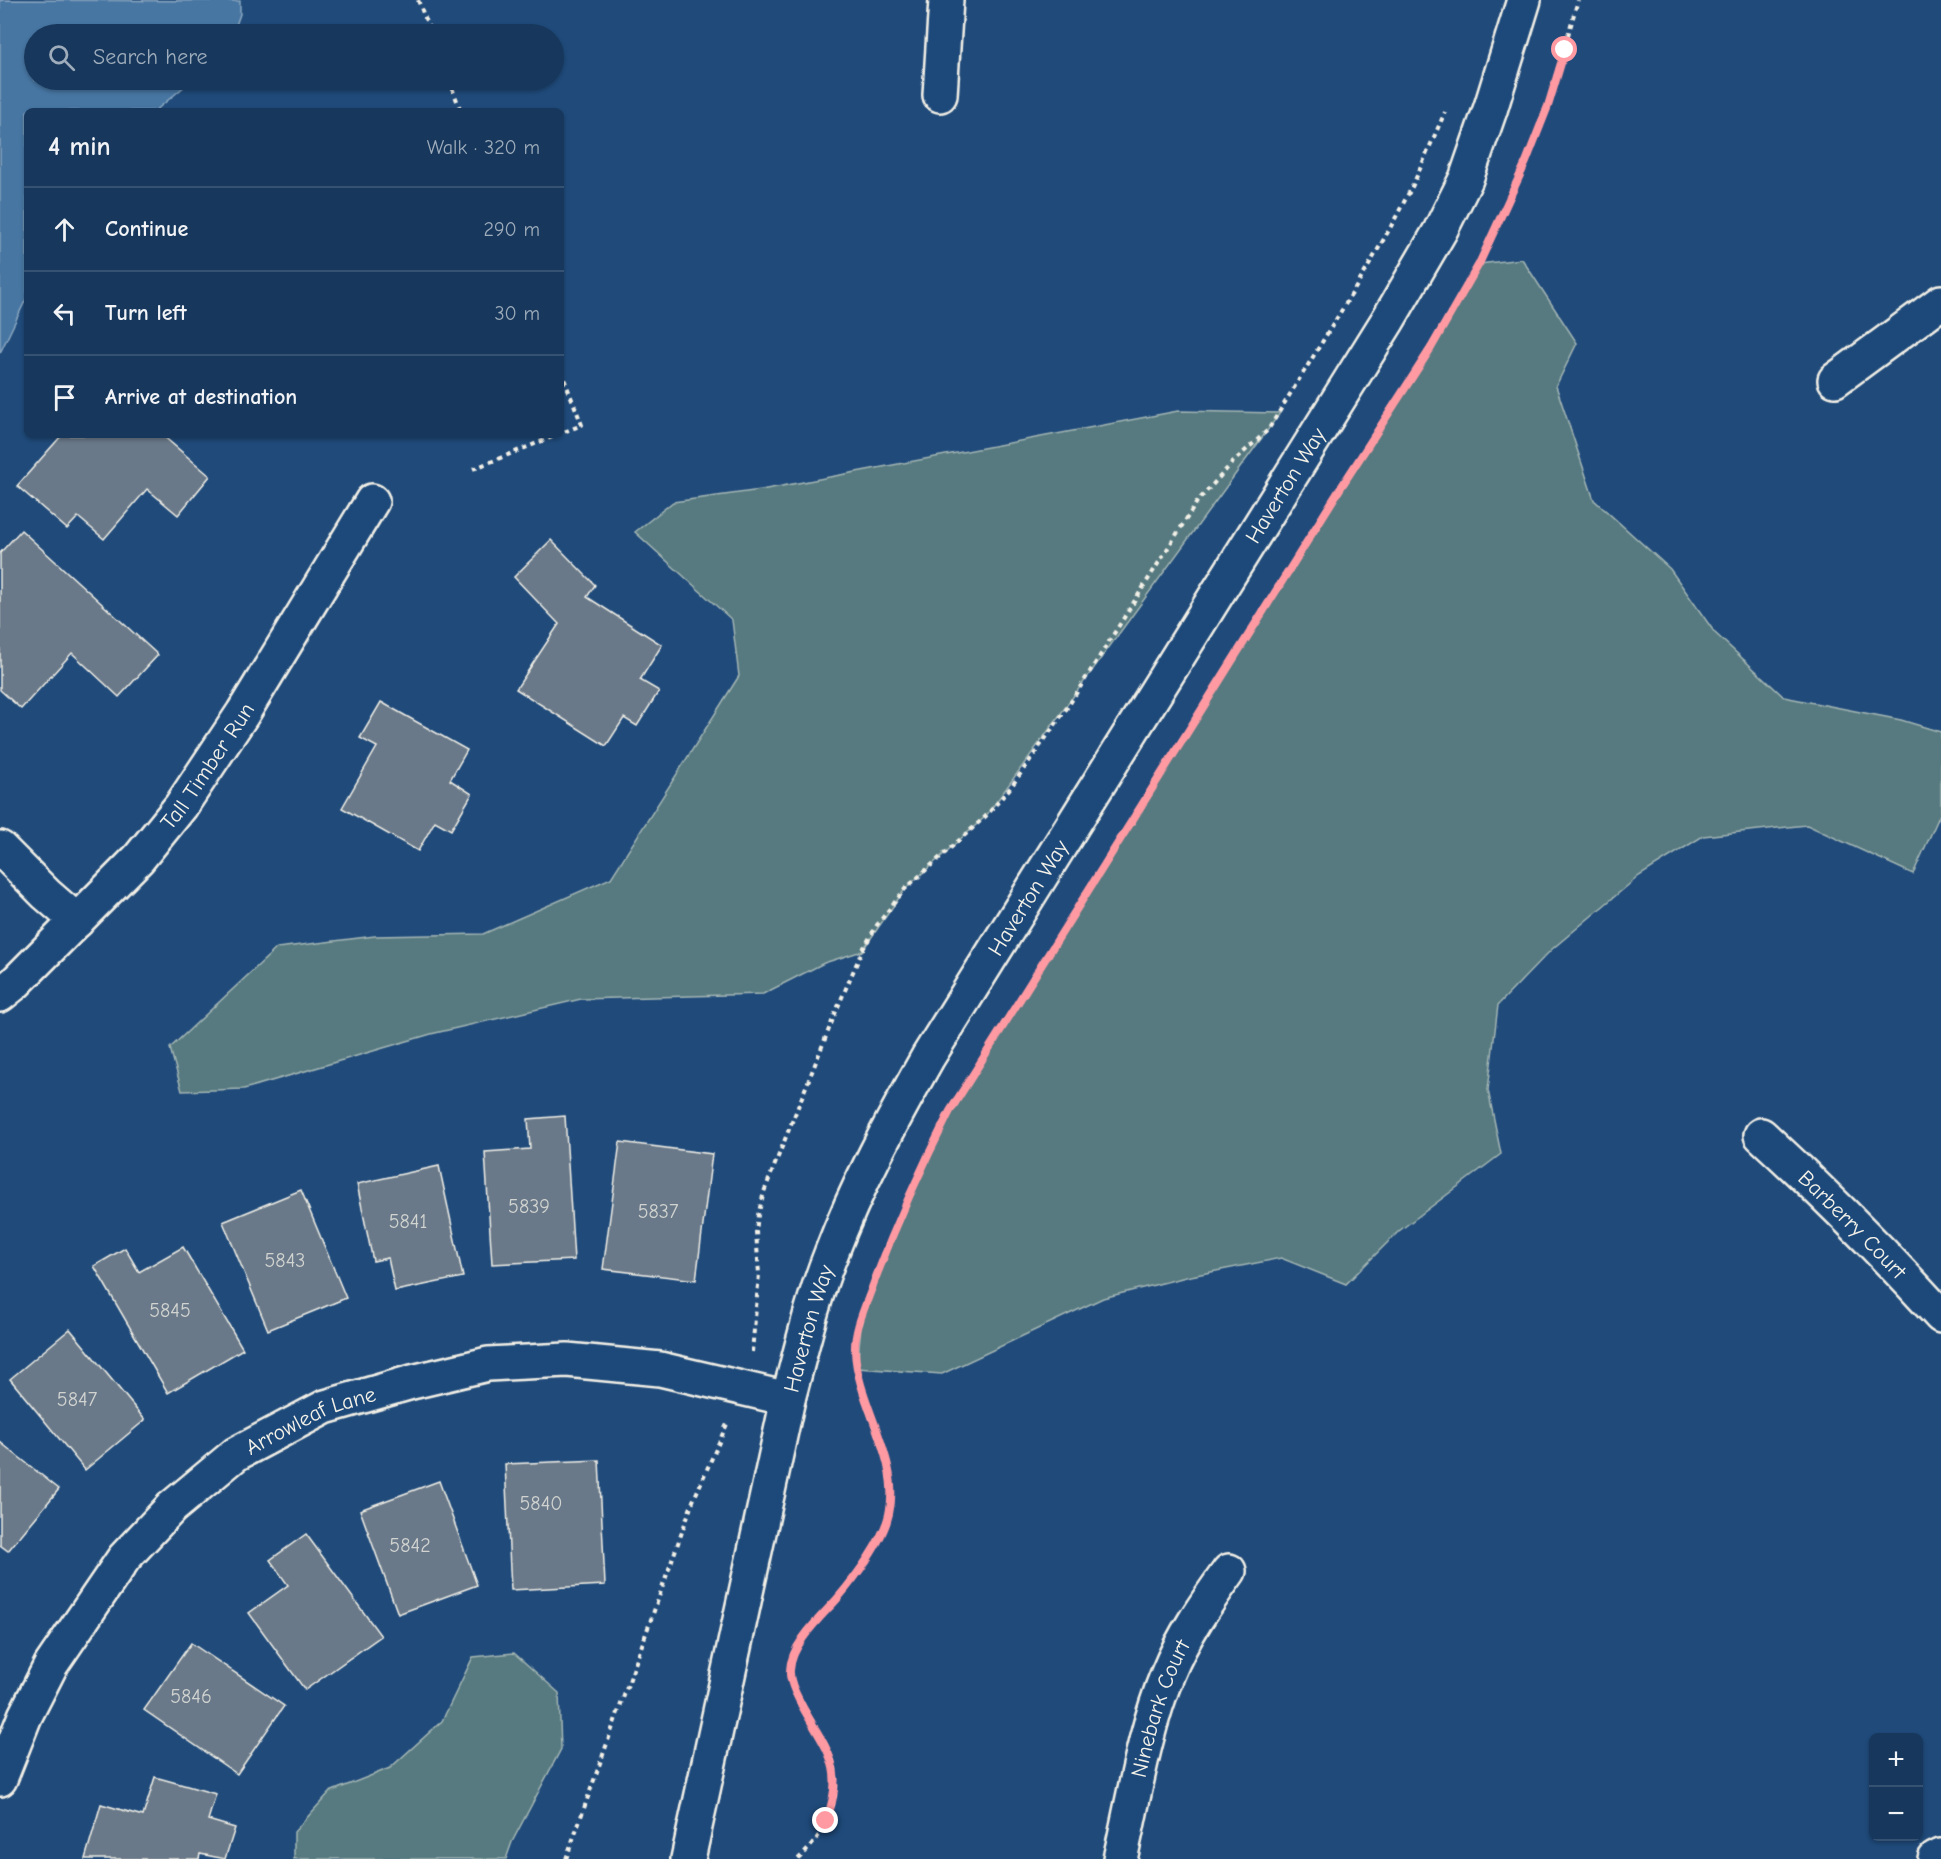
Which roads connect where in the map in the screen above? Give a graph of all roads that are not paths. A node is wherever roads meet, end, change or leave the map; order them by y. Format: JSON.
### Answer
{"nodes":[{"id":1,"x":946,"y":0,"type":"edge"},
{"id":2,"x":1524,"y":0,"type":"edge"},
{"id":3,"x":940,"y":95,"type":"dead end"},
{"id":4,"x":1941,"y":302,"type":"edge"},
{"id":5,"x":1834,"y":380,"type":"dead end"},
{"id":6,"x":372,"y":501,"type":"dead end"},
{"id":7,"x":0,"y":848,"type":"edge"},
{"id":8,"x":77,"y":921,"type":"junction"},
{"id":9,"x":0,"y":995,"type":"edge"},
{"id":10,"x":1761,"y":1135,"type":"dead end"},
{"id":11,"x":1941,"y":1317,"type":"edge"},
{"id":12,"x":788,"y":1399,"type":"junction"},
{"id":13,"x":1229,"y":1571,"type":"dead end"},
{"id":14,"x":0,"y":1779,"type":"edge"},
{"id":15,"x":1941,"y":1856,"type":"edge"},
{"id":16,"x":688,"y":1859,"type":"edge"},
{"id":17,"x":1120,"y":1859,"type":"edge"},
{"id":18,"x":1935,"y":1859,"type":"edge"}],
"edges":[{"from":1,"to":3,"type":"street"},
{"from":2,"to":12,"type":"street","name":"Haverton Way"},
{"from":4,"to":5,"type":"street"},
{"from":6,"to":8,"type":"street","name":"Tall Timber Run"},
{"from":7,"to":8,"type":"street"},
{"from":8,"to":9,"type":"street","name":"Tall Timber Run"},
{"from":10,"to":11,"type":"street","name":"Barberry Court"},
{"from":12,"to":14,"type":"street","name":"Arrowleaf Lane"},
{"from":12,"to":16,"type":"street","name":"Haverton Way"},
{"from":13,"to":17,"type":"street","name":"Ninebark Court"},
{"from":15,"to":18,"type":"street"}]}
